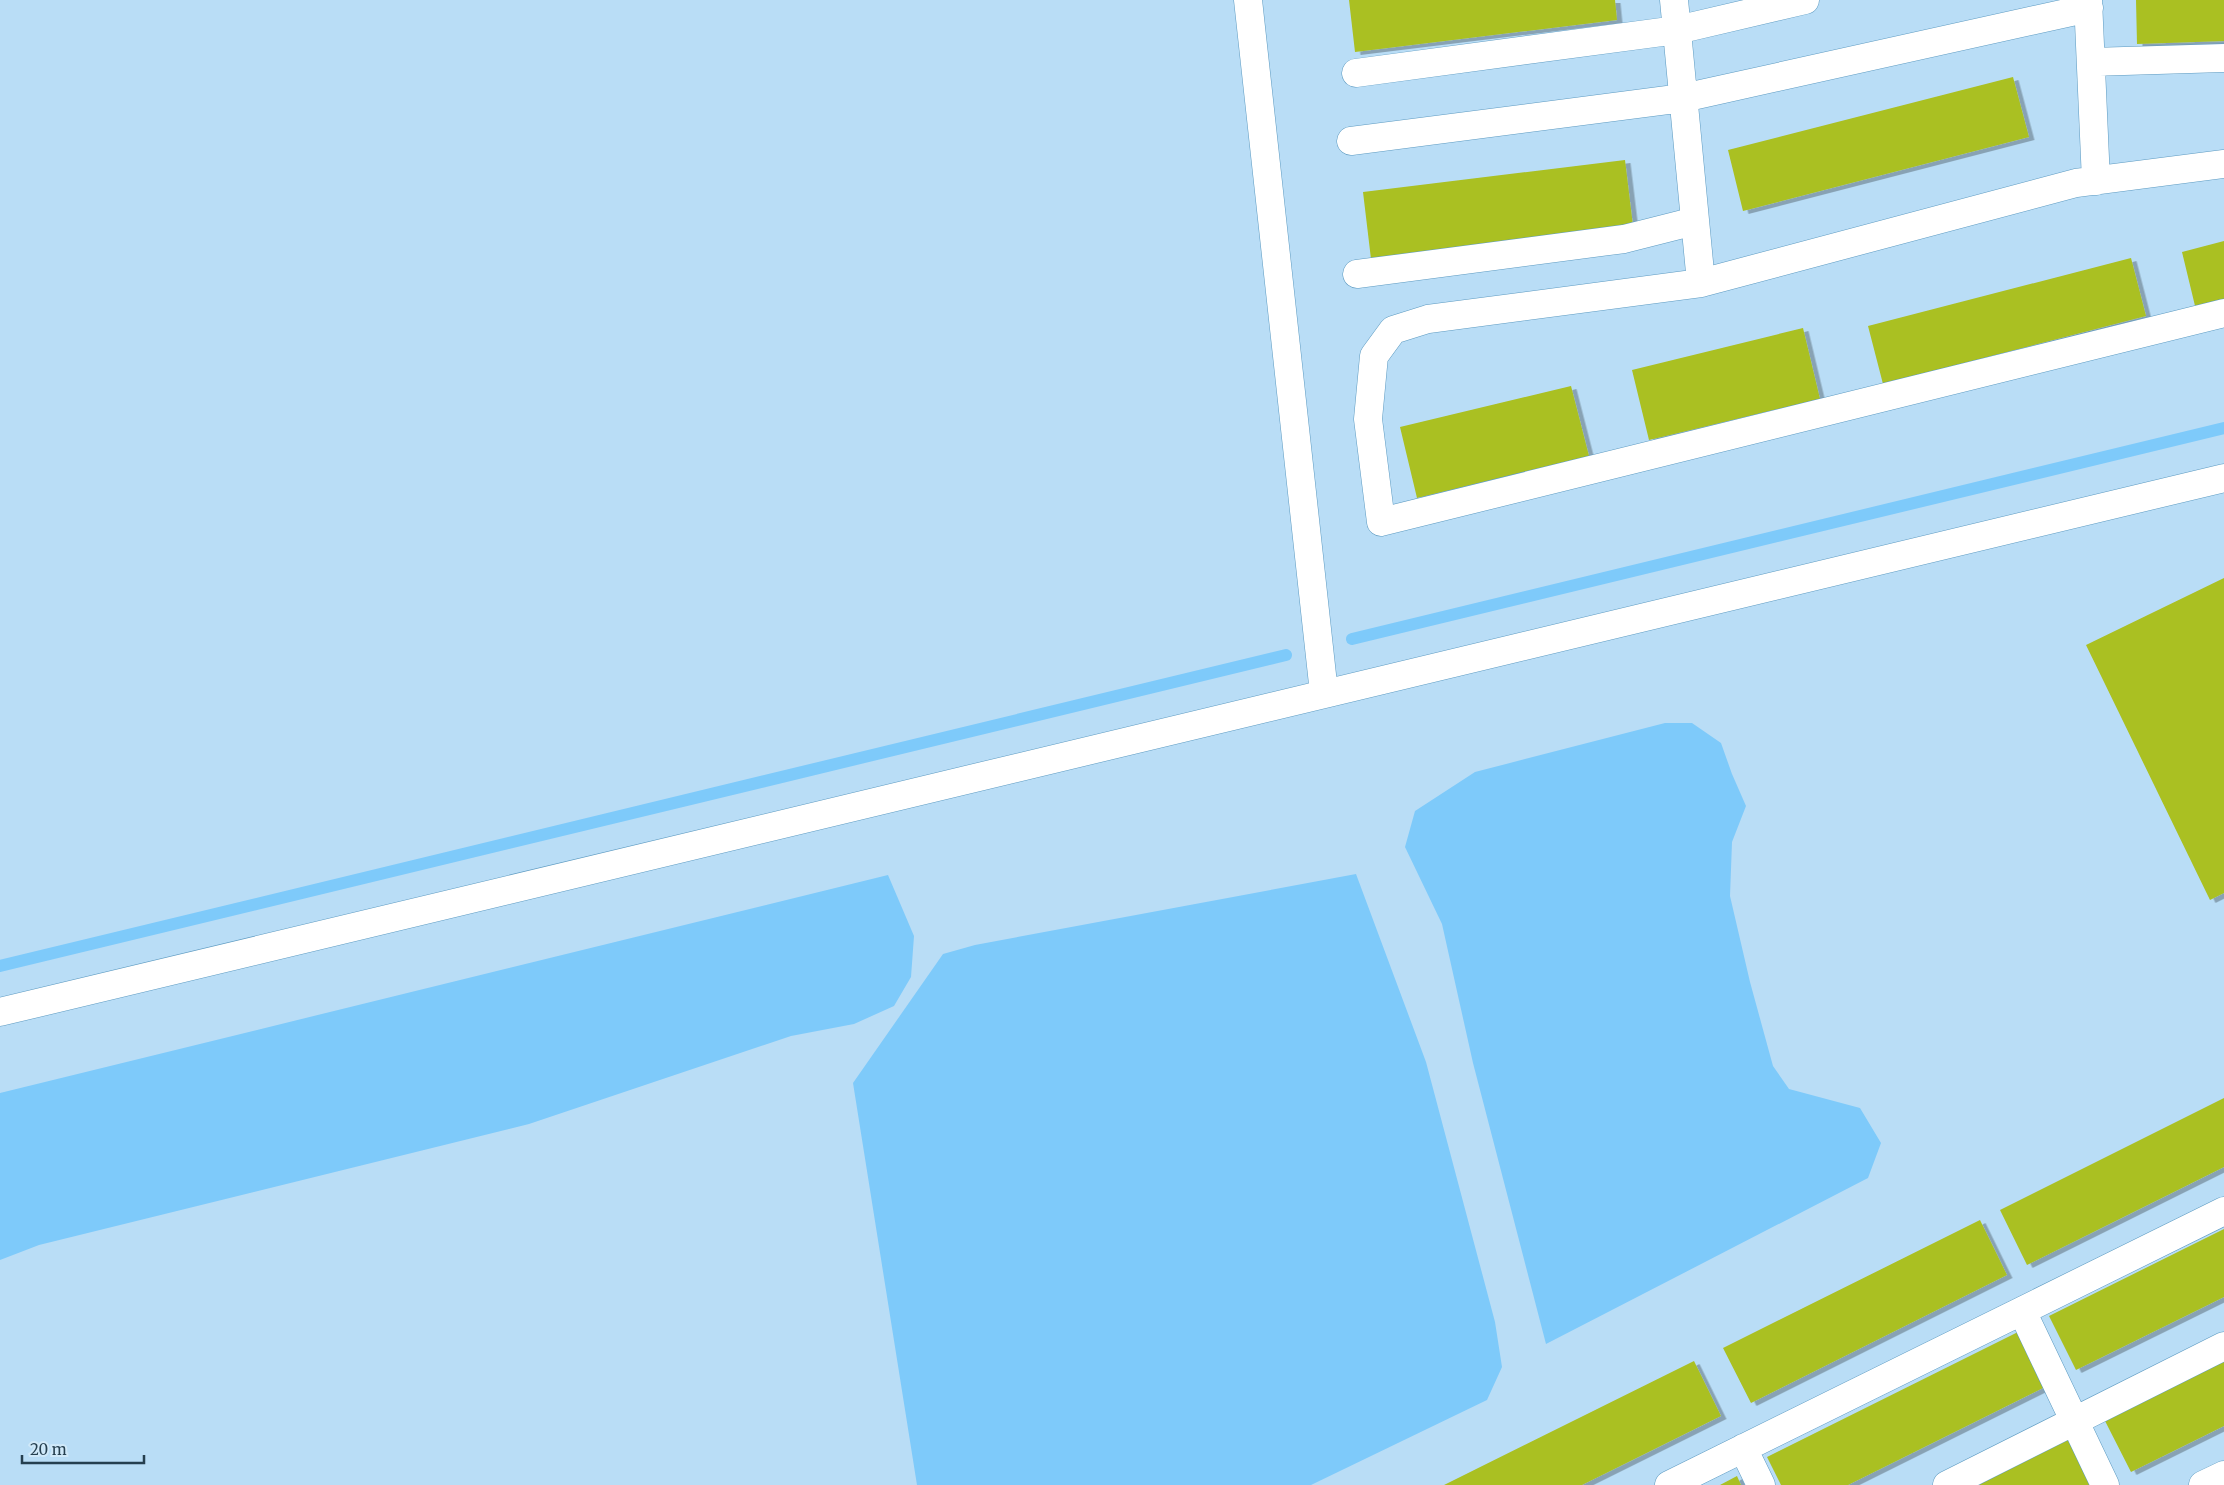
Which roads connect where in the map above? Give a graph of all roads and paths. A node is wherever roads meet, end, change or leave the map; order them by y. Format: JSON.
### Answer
{"nodes":[{"id":1,"x":1248,"y":0,"type":"edge"},
{"id":2,"x":1674,"y":0,"type":"edge"},
{"id":3,"x":1805,"y":0,"type":"edge"},
{"id":4,"x":2088,"y":4,"type":"edge"},
{"id":5,"x":1677,"y":30,"type":"junction"},
{"id":6,"x":2224,"y":58,"type":"edge"},
{"id":7,"x":2091,"y":62,"type":"junction"},
{"id":8,"x":1356,"y":73,"type":"dead end"},
{"id":9,"x":1683,"y":98,"type":"junction"},
{"id":10,"x":1351,"y":141,"type":"dead end"},
{"id":11,"x":2224,"y":164,"type":"edge"},
{"id":12,"x":2096,"y":181,"type":"junction"},
{"id":13,"x":1695,"y":221,"type":"junction"},
{"id":14,"x":1357,"y":274,"type":"dead end"},
{"id":15,"x":1701,"y":283,"type":"junction"},
{"id":16,"x":2224,"y":313,"type":"edge"},
{"id":17,"x":2224,"y":478,"type":"edge"},
{"id":18,"x":1324,"y":693,"type":"junction"},
{"id":19,"x":0,"y":1012,"type":"edge"},
{"id":20,"x":2224,"y":1212,"type":"edge"},
{"id":21,"x":2022,"y":1311,"type":"junction"},
{"id":22,"x":2224,"y":1346,"type":"edge"},
{"id":23,"x":2075,"y":1421,"type":"junction"},
{"id":24,"x":1743,"y":1448,"type":"junction"},
{"id":25,"x":2224,"y":1475,"type":"edge"},
{"id":26,"x":1669,"y":1485,"type":"edge"},
{"id":27,"x":1761,"y":1485,"type":"edge"},
{"id":28,"x":1947,"y":1485,"type":"edge"},
{"id":29,"x":2105,"y":1485,"type":"edge"},
{"id":30,"x":2204,"y":1485,"type":"edge"}],
"edges":[{"from":1,"to":18,"type":"street"},
{"from":2,"to":5,"type":"street"},
{"from":3,"to":5,"type":"street"},
{"from":4,"to":7,"type":"street"},
{"from":4,"to":9,"type":"street"},
{"from":5,"to":8,"type":"street"},
{"from":5,"to":9,"type":"street"},
{"from":6,"to":7,"type":"street"},
{"from":7,"to":12,"type":"street"},
{"from":9,"to":10,"type":"street"},
{"from":9,"to":13,"type":"street"},
{"from":11,"to":12,"type":"street"},
{"from":12,"to":15,"type":"street"},
{"from":13,"to":14,"type":"street"},
{"from":13,"to":15,"type":"street"},
{"from":15,"to":16,"type":"street"},
{"from":17,"to":18,"type":"street"},
{"from":18,"to":19,"type":"street"},
{"from":20,"to":21,"type":"street"},
{"from":21,"to":23,"type":"street"},
{"from":21,"to":24,"type":"street"},
{"from":22,"to":23,"type":"street"},
{"from":23,"to":28,"type":"street"},
{"from":23,"to":29,"type":"street"},
{"from":24,"to":26,"type":"street"},
{"from":24,"to":27,"type":"street"},
{"from":25,"to":30,"type":"street"}]}
